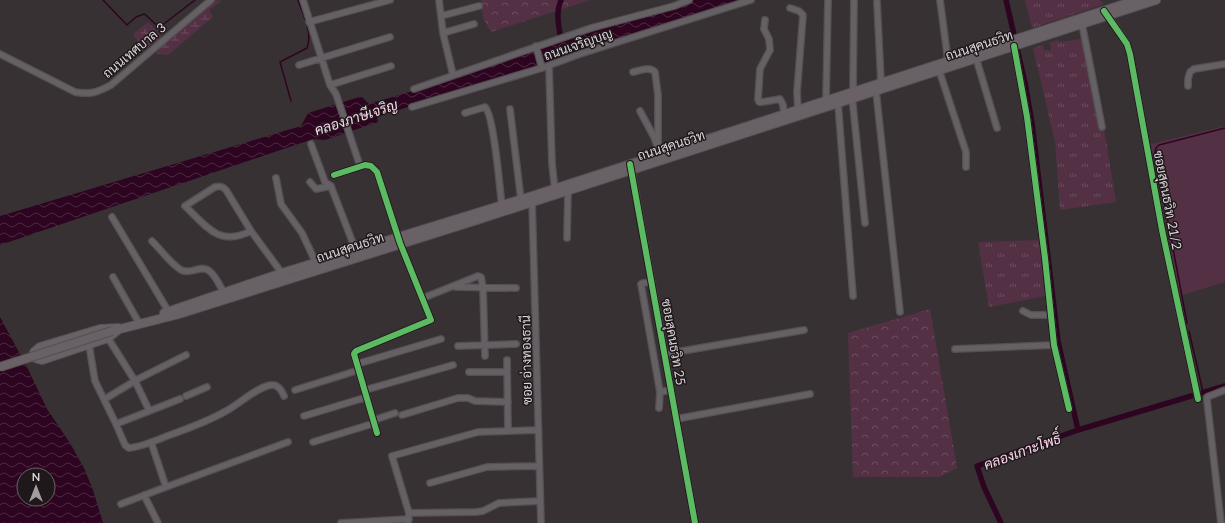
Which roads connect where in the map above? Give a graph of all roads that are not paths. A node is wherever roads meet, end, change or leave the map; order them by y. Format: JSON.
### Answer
{"nodes":[{"id":1,"x":211,"y":0,"type":"edge"},
{"id":2,"x":303,"y":0,"type":"edge"},
{"id":3,"x":390,"y":0,"type":"edge"},
{"id":4,"x":439,"y":0,"type":"edge"},
{"id":5,"x":689,"y":0,"type":"edge"},
{"id":6,"x":751,"y":0,"type":"edge"},
{"id":7,"x":828,"y":0,"type":"edge"},
{"id":8,"x":854,"y":0,"type":"edge"},
{"id":9,"x":940,"y":0,"type":"edge"},
{"id":10,"x":1137,"y":0,"type":"edge"},
{"id":11,"x":1156,"y":0,"type":"edge"},
{"id":12,"x":877,"y":2,"type":"dead end"},
{"id":13,"x":479,"y":6,"type":"dead end"},
{"id":14,"x":790,"y":8,"type":"dead end"},
{"id":15,"x":1106,"y":13,"type":"junction"},
{"id":16,"x":441,"y":16,"type":"junction"},
{"id":17,"x":765,"y":20,"type":"dead end"},
{"id":18,"x":309,"y":22,"type":"junction"},
{"id":19,"x":474,"y":24,"type":"dead end"},
{"id":20,"x":1082,"y":24,"type":"junction"},
{"id":21,"x":443,"y":33,"type":"junction"},
{"id":22,"x":390,"y":38,"type":"dead end"},
{"id":23,"x":1014,"y":46,"type":"junction"},
{"id":24,"x":537,"y":47,"type":"junction"},
{"id":25,"x":0,"y":54,"type":"edge"},
{"id":26,"x":976,"y":58,"type":"junction"},
{"id":27,"x":322,"y":59,"type":"junction"},
{"id":28,"x":948,"y":61,"type":"junction"},
{"id":29,"x":1225,"y":64,"type":"edge"},
{"id":30,"x":299,"y":65,"type":"dead end"},
{"id":31,"x":391,"y":66,"type":"dead end"},
{"id":32,"x":549,"y":66,"type":"junction"},
{"id":33,"x":542,"y":67,"type":"junction"},
{"id":34,"x":939,"y":70,"type":"junction"},
{"id":35,"x":634,"y":72,"type":"dead end"},
{"id":36,"x":453,"y":75,"type":"junction"},
{"id":37,"x":881,"y":82,"type":"junction"},
{"id":38,"x":330,"y":85,"type":"junction"},
{"id":39,"x":1188,"y":86,"type":"dead end"},
{"id":40,"x":414,"y":89,"type":"dead end"},
{"id":41,"x":876,"y":91,"type":"junction"},
{"id":42,"x":852,"y":94,"type":"junction"},
{"id":43,"x":826,"y":101,"type":"junction"},
{"id":44,"x":838,"y":103,"type":"junction"},
{"id":45,"x":412,"y":107,"type":"dead end"},
{"id":46,"x":510,"y":109,"type":"dead end"},
{"id":47,"x":798,"y":110,"type":"junction"},
{"id":48,"x":640,"y":111,"type":"dead end"},
{"id":49,"x":465,"y":113,"type":"dead end"},
{"id":50,"x":784,"y":114,"type":"junction"},
{"id":51,"x":997,"y":128,"type":"dead end"},
{"id":52,"x":1102,"y":128,"type":"dead end"},
{"id":53,"x":311,"y":144,"type":"dead end"},
{"id":54,"x":658,"y":145,"type":"junction"},
{"id":55,"x":660,"y":154,"type":"junction"},
{"id":56,"x":360,"y":166,"type":"junction"},
{"id":57,"x":631,"y":167,"type":"junction"},
{"id":58,"x":966,"y":168,"type":"dead end"},
{"id":59,"x":334,"y":175,"type":"dead end"},
{"id":60,"x":276,"y":178,"type":"dead end"},
{"id":61,"x":310,"y":182,"type":"dead end"},
{"id":62,"x":331,"y":186,"type":"junction"},
{"id":63,"x":568,"y":191,"type":"junction"},
{"id":64,"x":555,"y":192,"type":"junction"},
{"id":65,"x":532,"y":199,"type":"junction"},
{"id":66,"x":521,"y":200,"type":"junction"},
{"id":67,"x":502,"y":208,"type":"junction"},
{"id":68,"x":112,"y":217,"type":"dead end"},
{"id":69,"x":865,"y":223,"type":"dead end"},
{"id":70,"x":251,"y":231,"type":"junction"},
{"id":71,"x":567,"y":238,"type":"dead end"},
{"id":72,"x":399,"y":240,"type":"junction"},
{"id":73,"x":152,"y":241,"type":"dead end"},
{"id":74,"x":356,"y":251,"type":"junction"},
{"id":75,"x":316,"y":263,"type":"junction"},
{"id":76,"x":285,"y":276,"type":"junction"},
{"id":77,"x":113,"y":277,"type":"dead end"},
{"id":78,"x":652,"y":282,"type":"junction"},
{"id":79,"x":256,"y":286,"type":"junction"},
{"id":80,"x":451,"y":288,"type":"junction"},
{"id":81,"x":483,"y":288,"type":"junction"},
{"id":82,"x":516,"y":288,"type":"dead end"},
{"id":83,"x":224,"y":293,"type":"junction"},
{"id":84,"x":853,"y":296,"type":"dead end"},
{"id":85,"x":423,"y":298,"type":"junction"},
{"id":86,"x":1022,"y":311,"type":"dead end"},
{"id":87,"x":900,"y":312,"type":"dead end"},
{"id":88,"x":170,"y":313,"type":"junction"},
{"id":89,"x":1051,"y":315,"type":"junction"},
{"id":90,"x":142,"y":322,"type":"junction"},
{"id":91,"x":804,"y":330,"type":"dead end"},
{"id":92,"x":115,"y":332,"type":"junction"},
{"id":93,"x":441,"y":339,"type":"dead end"},
{"id":94,"x":516,"y":344,"type":"dead end"},
{"id":95,"x":89,"y":345,"type":"junction"},
{"id":96,"x":485,"y":345,"type":"junction"},
{"id":97,"x":1054,"y":345,"type":"junction"},
{"id":98,"x":458,"y":346,"type":"dead end"},
{"id":99,"x":955,"y":349,"type":"dead end"},
{"id":100,"x":665,"y":354,"type":"junction"},
{"id":101,"x":186,"y":355,"type":"dead end"},
{"id":102,"x":485,"y":356,"type":"dead end"},
{"id":103,"x":507,"y":360,"type":"dead end"},
{"id":104,"x":453,"y":365,"type":"dead end"},
{"id":105,"x":0,"y":367,"type":"edge"},
{"id":106,"x":358,"y":367,"type":"junction"},
{"id":107,"x":469,"y":372,"type":"dead end"},
{"id":108,"x":507,"y":372,"type":"junction"},
{"id":109,"x":135,"y":381,"type":"junction"},
{"id":110,"x":206,"y":387,"type":"dead end"},
{"id":111,"x":295,"y":390,"type":"dead end"},
{"id":112,"x":365,"y":390,"type":"junction"},
{"id":113,"x":671,"y":390,"type":"junction"},
{"id":114,"x":1225,"y":390,"type":"edge"},
{"id":115,"x":660,"y":392,"type":"junction"},
{"id":116,"x":810,"y":394,"type":"dead end"},
{"id":117,"x":186,"y":396,"type":"dead end"},
{"id":118,"x":284,"y":396,"type":"dead end"},
{"id":119,"x":1198,"y":396,"type":"dead end"},
{"id":120,"x":367,"y":397,"type":"junction"},
{"id":121,"x":105,"y":399,"type":"junction"},
{"id":122,"x":180,"y":399,"type":"dead end"},
{"id":123,"x":508,"y":402,"type":"junction"},
{"id":124,"x":659,"y":408,"type":"dead end"},
{"id":125,"x":1069,"y":409,"type":"dead end"},
{"id":126,"x":149,"y":410,"type":"junction"},
{"id":127,"x":396,"y":413,"type":"dead end"},
{"id":128,"x":402,"y":415,"type":"dead end"},
{"id":129,"x":304,"y":416,"type":"dead end"},
{"id":130,"x":676,"y":418,"type":"junction"},
{"id":131,"x":374,"y":421,"type":"junction"},
{"id":132,"x":116,"y":424,"type":"junction"},
{"id":133,"x":508,"y":430,"type":"junction"},
{"id":134,"x":538,"y":430,"type":"junction"},
{"id":135,"x":378,"y":433,"type":"dead end"},
{"id":136,"x":151,"y":442,"type":"junction"},
{"id":137,"x":288,"y":442,"type":"dead end"},
{"id":138,"x":313,"y":442,"type":"dead end"},
{"id":139,"x":539,"y":466,"type":"junction"},
{"id":140,"x":430,"y":483,"type":"dead end"},
{"id":141,"x":166,"y":487,"type":"junction"},
{"id":142,"x":144,"y":495,"type":"junction"},
{"id":143,"x":540,"y":501,"type":"junction"},
{"id":144,"x":121,"y":504,"type":"dead end"},
{"id":145,"x":408,"y":518,"type":"edge"},
{"id":146,"x":378,"y":522,"type":"edge"},
{"id":147,"x":158,"y":523,"type":"edge"},
{"id":148,"x":341,"y":523,"type":"edge"},
{"id":149,"x":541,"y":523,"type":"edge"},
{"id":150,"x":696,"y":523,"type":"edge"},
{"id":151,"x":1221,"y":523,"type":"edge"}],
"edges":[{"from":1,"to":25,"type":"street","name":"ถนนเทศบาล 3"},
{"from":2,"to":18,"type":"street"},
{"from":3,"to":18,"type":"street"},
{"from":4,"to":16,"type":"street"},
{"from":5,"to":24,"type":"street"},
{"from":6,"to":32,"type":"street","name":"ถนนเจริญบุญ"},
{"from":7,"to":43,"type":"street"},
{"from":8,"to":42,"type":"street"},
{"from":9,"to":28,"type":"street"},
{"from":10,"to":15,"type":"main road","name":"ถนนสุคนธวิท"},
{"from":11,"to":15,"type":"main road","name":"ถนนสุคนธวิท"},
{"from":12,"to":37,"type":"street"},
{"from":13,"to":16,"type":"street"},
{"from":14,"to":47,"type":"street"},
{"from":15,"to":20,"type":"main road","name":"ถนนสุคนธวิท"},
{"from":15,"to":28,"type":"main road","name":"ถนนสุคนธวิท"},
{"from":15,"to":119,"type":"street","name":"ซอยสุคนธวิท 21/2"},
{"from":16,"to":21,"type":"street"},
{"from":17,"to":50,"type":"street"},
{"from":18,"to":27,"type":"street"},
{"from":19,"to":21,"type":"street"},
{"from":20,"to":23,"type":"main road","name":"ถนนสุคนธวิท"},
{"from":20,"to":52,"type":"street"},
{"from":21,"to":36,"type":"street"},
{"from":22,"to":27,"type":"street"},
{"from":23,"to":26,"type":"main road","name":"ถนนสุคนธวิท"},
{"from":23,"to":89,"type":"street"},
{"from":24,"to":33,"type":"street"},
{"from":24,"to":36,"type":"street"},
{"from":26,"to":34,"type":"main road","name":"ถนนสุคนธวิท"},
{"from":26,"to":51,"type":"street"},
{"from":27,"to":30,"type":"street"},
{"from":27,"to":38,"type":"street"},
{"from":28,"to":37,"type":"main road","name":"ถนนสุคนธวิท"},
{"from":29,"to":39,"type":"street"},
{"from":31,"to":38,"type":"street"},
{"from":32,"to":33,"type":"street","name":"ถนนเจริญบุญ"},
{"from":32,"to":64,"type":"street"},
{"from":33,"to":45,"type":"street","name":"ถนนเจริญบุญ"},
{"from":34,"to":41,"type":"main road","name":"ถนนสุคนธวิท"},
{"from":34,"to":58,"type":"street"},
{"from":35,"to":54,"type":"street"},
{"from":36,"to":40,"type":"street"},
{"from":37,"to":42,"type":"main road","name":"ถนนสุคนธวิท"},
{"from":38,"to":56,"type":"street"},
{"from":41,"to":42,"type":"main road","name":"ถนนสุคนธวิท"},
{"from":41,"to":87,"type":"street"},
{"from":42,"to":43,"type":"main road","name":"ถนนสุคนธวิท"},
{"from":42,"to":44,"type":"main road","name":"ถนนสุคนธวิท"},
{"from":42,"to":69,"type":"street"},
{"from":43,"to":47,"type":"main road","name":"ถนนสุคนธวิท"},
{"from":44,"to":57,"type":"main road","name":"ถนนสุคนธวิท"},
{"from":44,"to":84,"type":"street"},
{"from":46,"to":66,"type":"street"},
{"from":47,"to":50,"type":"main road","name":"ถนนสุคนธวิท"},
{"from":48,"to":54,"type":"street"},
{"from":49,"to":67,"type":"street"},
{"from":50,"to":55,"type":"main road","name":"ถนนสุคนธวิท"},
{"from":53,"to":62,"type":"street"},
{"from":54,"to":55,"type":"street"},
{"from":55,"to":57,"type":"main road","name":"ถนนสุคนธวิท"},
{"from":56,"to":59,"type":"street"},
{"from":56,"to":72,"type":"street"},
{"from":57,"to":63,"type":"main road","name":"ถนนสุคนธวิท"},
{"from":57,"to":64,"type":"main road","name":"ถนนสุคนธวิท"},
{"from":57,"to":78,"type":"street","name":"ซอยสุคนธวิท 25"},
{"from":60,"to":75,"type":"street"},
{"from":61,"to":62,"type":"street"},
{"from":62,"to":74,"type":"street"},
{"from":63,"to":64,"type":"main road","name":"ถนนสุคนธวิท"},
{"from":63,"to":71,"type":"street"},
{"from":64,"to":65,"type":"main road","name":"ถนนสุคนธวิท"},
{"from":65,"to":66,"type":"main road","name":"ถนนสุคนธวิท"},
{"from":65,"to":67,"type":"main road","name":"ถนนสุคนธวิท"},
{"from":65,"to":134,"type":"street","name":"ซอย อ่างทองธานี"},
{"from":66,"to":67,"type":"main road","name":"ถนนสุคนธวิท"},
{"from":67,"to":72,"type":"main road","name":"ถนนสุคนธวิท"},
{"from":68,"to":88,"type":"street"},
{"from":70,"to":70,"type":"street"},
{"from":70,"to":76,"type":"street"},
{"from":72,"to":74,"type":"main road","name":"ถนนสุคนธวิท"},
{"from":72,"to":76,"type":"main road","name":"ถนนสุคนธวิท"},
{"from":72,"to":85,"type":"street"},
{"from":73,"to":83,"type":"street"},
{"from":74,"to":75,"type":"main road","name":"ถนนสุคนธวิท"},
{"from":75,"to":76,"type":"main road","name":"ถนนสุคนธวิท"},
{"from":76,"to":79,"type":"main road","name":"ถนนสุคนธวิท"},
{"from":77,"to":90,"type":"street"},
{"from":78,"to":100,"type":"street","name":"ซอยสุคนธวิท 25"},
{"from":78,"to":115,"type":"street"},
{"from":79,"to":83,"type":"main road","name":"ถนนสุคนธวิท"},
{"from":79,"to":88,"type":"main road","name":"ถนนสุคนธวิท"},
{"from":80,"to":81,"type":"street"},
{"from":80,"to":81,"type":"street"},
{"from":80,"to":85,"type":"street"},
{"from":81,"to":82,"type":"street"},
{"from":81,"to":96,"type":"street"},
{"from":83,"to":88,"type":"main road","name":"ถนนสุคนธวิท"},
{"from":85,"to":106,"type":"street"},
{"from":86,"to":89,"type":"street"},
{"from":88,"to":90,"type":"main road","name":"ถนนสุคนธวิท"},
{"from":89,"to":97,"type":"street"},
{"from":90,"to":92,"type":"main road","name":"ถนนสุคนธวิท"},
{"from":91,"to":100,"type":"street"},
{"from":92,"to":95,"type":"main road"},
{"from":92,"to":95,"type":"main road"},
{"from":92,"to":105,"type":"main road","name":"ถนนสุคนธวิท","bridge":true},
{"from":92,"to":109,"type":"street"},
{"from":93,"to":106,"type":"street"},
{"from":94,"to":96,"type":"street"},
{"from":95,"to":121,"type":"street"},
{"from":96,"to":98,"type":"street"},
{"from":96,"to":102,"type":"street"},
{"from":97,"to":99,"type":"street"},
{"from":97,"to":125,"type":"street"},
{"from":100,"to":113,"type":"street","name":"ซอยสุคนธวิท 25"},
{"from":101,"to":109,"type":"street"},
{"from":103,"to":108,"type":"street"},
{"from":104,"to":112,"type":"street"},
{"from":106,"to":111,"type":"street"},
{"from":106,"to":112,"type":"street"},
{"from":107,"to":108,"type":"street"},
{"from":108,"to":123,"type":"street"},
{"from":109,"to":121,"type":"street"},
{"from":109,"to":126,"type":"street"},
{"from":110,"to":117,"type":"street"},
{"from":112,"to":120,"type":"street"},
{"from":113,"to":115,"type":"street"},
{"from":113,"to":130,"type":"street","name":"ซอยสุคนธวิท 25"},
{"from":114,"to":151,"type":"street"},
{"from":115,"to":124,"type":"street"},
{"from":116,"to":130,"type":"street"},
{"from":118,"to":136,"type":"street"},
{"from":120,"to":129,"type":"street"},
{"from":120,"to":131,"type":"street"},
{"from":121,"to":132,"type":"street"},
{"from":122,"to":126,"type":"street"},
{"from":123,"to":128,"type":"street"},
{"from":123,"to":133,"type":"street"},
{"from":126,"to":132,"type":"street"},
{"from":127,"to":131,"type":"street"},
{"from":130,"to":150,"type":"street","name":"ซอยสุคนธวิท 25"},
{"from":131,"to":135,"type":"street"},
{"from":131,"to":138,"type":"street"},
{"from":132,"to":136,"type":"street"},
{"from":133,"to":134,"type":"street"},
{"from":133,"to":145,"type":"street"},
{"from":134,"to":139,"type":"street","name":"ซอย อ่างทองธานี"},
{"from":136,"to":141,"type":"street"},
{"from":137,"to":141,"type":"street"},
{"from":139,"to":140,"type":"street"},
{"from":139,"to":143,"type":"street","name":"ซอย อ่างทองธานี"},
{"from":141,"to":142,"type":"street"},
{"from":142,"to":144,"type":"street"},
{"from":142,"to":147,"type":"street"},
{"from":143,"to":145,"type":"street"},
{"from":143,"to":149,"type":"street","name":"ซอย อ่างทองธานี"},
{"from":145,"to":146,"type":"street"},
{"from":146,"to":148,"type":"street"}]}
